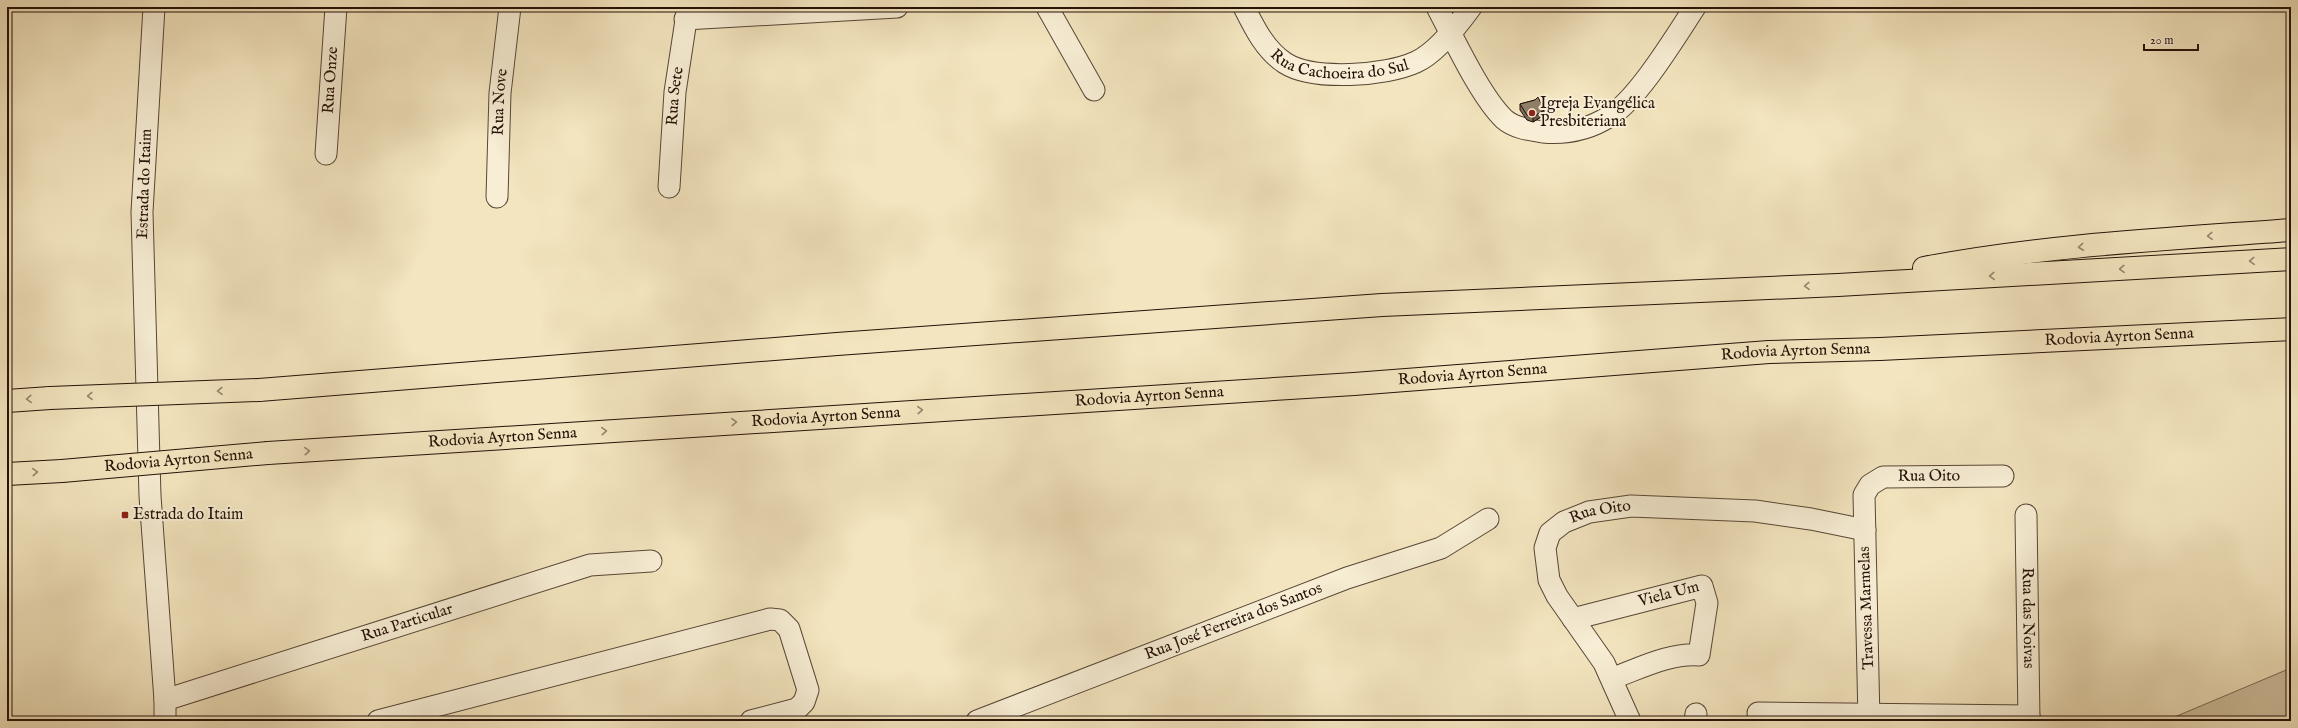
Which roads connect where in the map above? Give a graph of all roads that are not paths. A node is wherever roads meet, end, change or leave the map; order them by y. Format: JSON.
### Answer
{"nodes":[{"id":1,"x":154,"y":7,"type":"edge"},
{"id":2,"x":336,"y":7,"type":"edge"},
{"id":3,"x":510,"y":7,"type":"edge"},
{"id":4,"x":897,"y":7,"type":"edge"},
{"id":5,"x":1047,"y":7,"type":"edge"},
{"id":6,"x":1244,"y":7,"type":"edge"},
{"id":7,"x":1437,"y":7,"type":"edge"},
{"id":8,"x":1471,"y":7,"type":"edge"},
{"id":9,"x":1695,"y":7,"type":"edge"},
{"id":10,"x":686,"y":13,"type":"edge"},
{"id":11,"x":1451,"y":34,"type":"junction"},
{"id":12,"x":1094,"y":90,"type":"dead end"},
{"id":13,"x":326,"y":154,"type":"dead end"},
{"id":14,"x":669,"y":186,"type":"dead end"},
{"id":15,"x":497,"y":197,"type":"dead end"},
{"id":16,"x":2291,"y":230,"type":"edge"},
{"id":17,"x":2291,"y":259,"type":"edge"},
{"id":18,"x":1838,"y":285,"type":"junction"},
{"id":19,"x":2291,"y":329,"type":"edge"},
{"id":20,"x":7,"y":401,"type":"edge"},
{"id":21,"x":7,"y":474,"type":"edge"},
{"id":22,"x":2003,"y":476,"type":"dead end"},
{"id":23,"x":1864,"y":495,"type":"joint"},
{"id":24,"x":2026,"y":515,"type":"dead end"},
{"id":25,"x":1488,"y":519,"type":"dead end"},
{"id":26,"x":1865,"y":530,"type":"junction"},
{"id":27,"x":651,"y":561,"type":"dead end"},
{"id":28,"x":1573,"y":619,"type":"junction"},
{"id":29,"x":1613,"y":678,"type":"junction"},
{"id":30,"x":165,"y":700,"type":"junction"},
{"id":31,"x":1758,"y":713,"type":"dead end"},
{"id":32,"x":1870,"y":717,"type":"edge"},
{"id":33,"x":2029,"y":719,"type":"edge"},
{"id":34,"x":165,"y":721,"type":"edge"},
{"id":35,"x":378,"y":721,"type":"edge"},
{"id":36,"x":751,"y":721,"type":"edge"},
{"id":37,"x":977,"y":721,"type":"edge"},
{"id":38,"x":1630,"y":721,"type":"edge"}],
"edges":[{"from":1,"to":30,"type":"street","name":"Estrada do Itaim"},
{"from":2,"to":13,"type":"street","name":"Rua Onze"},
{"from":3,"to":15,"type":"street","name":"Rua Nove"},
{"from":4,"to":10,"type":"street"},
{"from":5,"to":12,"type":"street"},
{"from":6,"to":11,"type":"street","name":"Rua Cachoeira do Sul"},
{"from":7,"to":11,"type":"street"},
{"from":8,"to":11,"type":"street","name":"Rua Cachoeira do Sul"},
{"from":9,"to":11,"type":"street"},
{"from":10,"to":14,"type":"street","name":"Rua Sete"},
{"from":16,"to":18,"type":"highway","one_way":true},
{"from":17,"to":18,"type":"highway","one_way":true},
{"from":18,"to":20,"type":"highway","one_way":true,"bridge":true},
{"from":21,"to":19,"type":"highway","name":"Rodovia Ayrton Senna","one_way":true,"bridge":true},
{"from":22,"to":23,"type":"street","name":"Rua Oito"},
{"from":23,"to":26,"type":"street","name":"Travessa Marmelas"},
{"from":24,"to":33,"type":"street","name":"Rua das Noivas"},
{"from":25,"to":37,"type":"street","name":"Rua José Ferreira dos Santos"},
{"from":26,"to":28,"type":"street","name":"Rua Oito"},
{"from":26,"to":32,"type":"street","name":"Travessa Marmelas"},
{"from":27,"to":30,"type":"street","name":"Rua Particular"},
{"from":28,"to":29,"type":"street","name":"Rua Oito"},
{"from":28,"to":29,"type":"street","name":"Viela Um"},
{"from":29,"to":38,"type":"street","name":"Rua Oito"},
{"from":30,"to":34,"type":"street","name":"Estrada do Itaim"},
{"from":31,"to":32,"type":"street"},
{"from":32,"to":33,"type":"street"},
{"from":35,"to":36,"type":"street"}]}
